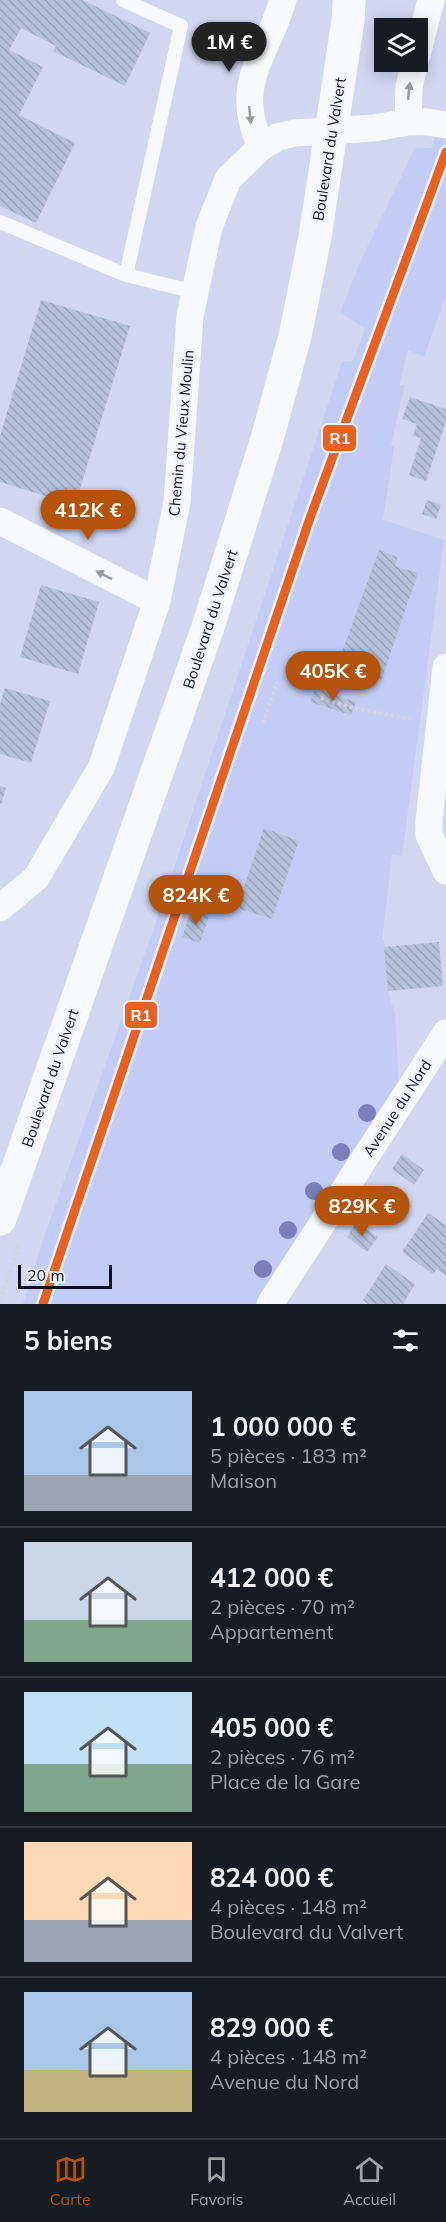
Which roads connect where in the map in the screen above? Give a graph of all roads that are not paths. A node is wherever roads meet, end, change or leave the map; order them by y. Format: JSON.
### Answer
{"nodes":[{"id":1,"x":123,"y":0,"type":"edge"},
{"id":2,"x":283,"y":0,"type":"edge"},
{"id":3,"x":431,"y":0,"type":"edge"},
{"id":4,"x":349,"y":11,"type":"edge"},
{"id":5,"x":426,"y":18,"type":"edge"},
{"id":6,"x":413,"y":72,"type":"edge"},
{"id":7,"x":408,"y":122,"type":"junction"},
{"id":8,"x":446,"y":124,"type":"edge"},
{"id":9,"x":261,"y":147,"type":"junction"},
{"id":10,"x":0,"y":222,"type":"edge"},
{"id":11,"x":126,"y":275,"type":"junction"},
{"id":12,"x":195,"y":292,"type":"junction"},
{"id":13,"x":0,"y":521,"type":"edge"},
{"id":14,"x":157,"y":601,"type":"junction"},
{"id":15,"x":446,"y":667,"type":"edge"},
{"id":16,"x":446,"y":871,"type":"edge"},
{"id":17,"x":0,"y":908,"type":"edge"},
{"id":18,"x":446,"y":1033,"type":"edge"},
{"id":19,"x":0,"y":1219,"type":"edge"},
{"id":20,"x":270,"y":1304,"type":"edge"}],
"edges":[{"from":1,"to":11,"type":"lane"},
{"from":2,"to":9,"type":"street","one_way":true},
{"from":3,"to":5,"type":"street"},
{"from":4,"to":19,"type":"main road","name":"Boulevard du Valvert"},
{"from":7,"to":6,"type":"street","one_way":true},
{"from":7,"to":8,"type":"street"},
{"from":7,"to":9,"type":"street"},
{"from":9,"to":12,"type":"street","name":"Chemin du Vieux Moulin"},
{"from":10,"to":11,"type":"lane"},
{"from":11,"to":12,"type":"lane"},
{"from":12,"to":14,"type":"street","name":"Chemin du Vieux Moulin"},
{"from":14,"to":13,"type":"street","one_way":true},
{"from":14,"to":17,"type":"street","name":"Chemin du Vieux Moulin"},
{"from":15,"to":16,"type":"street"},
{"from":18,"to":20,"type":"street","name":"Avenue du Nord"}]}
